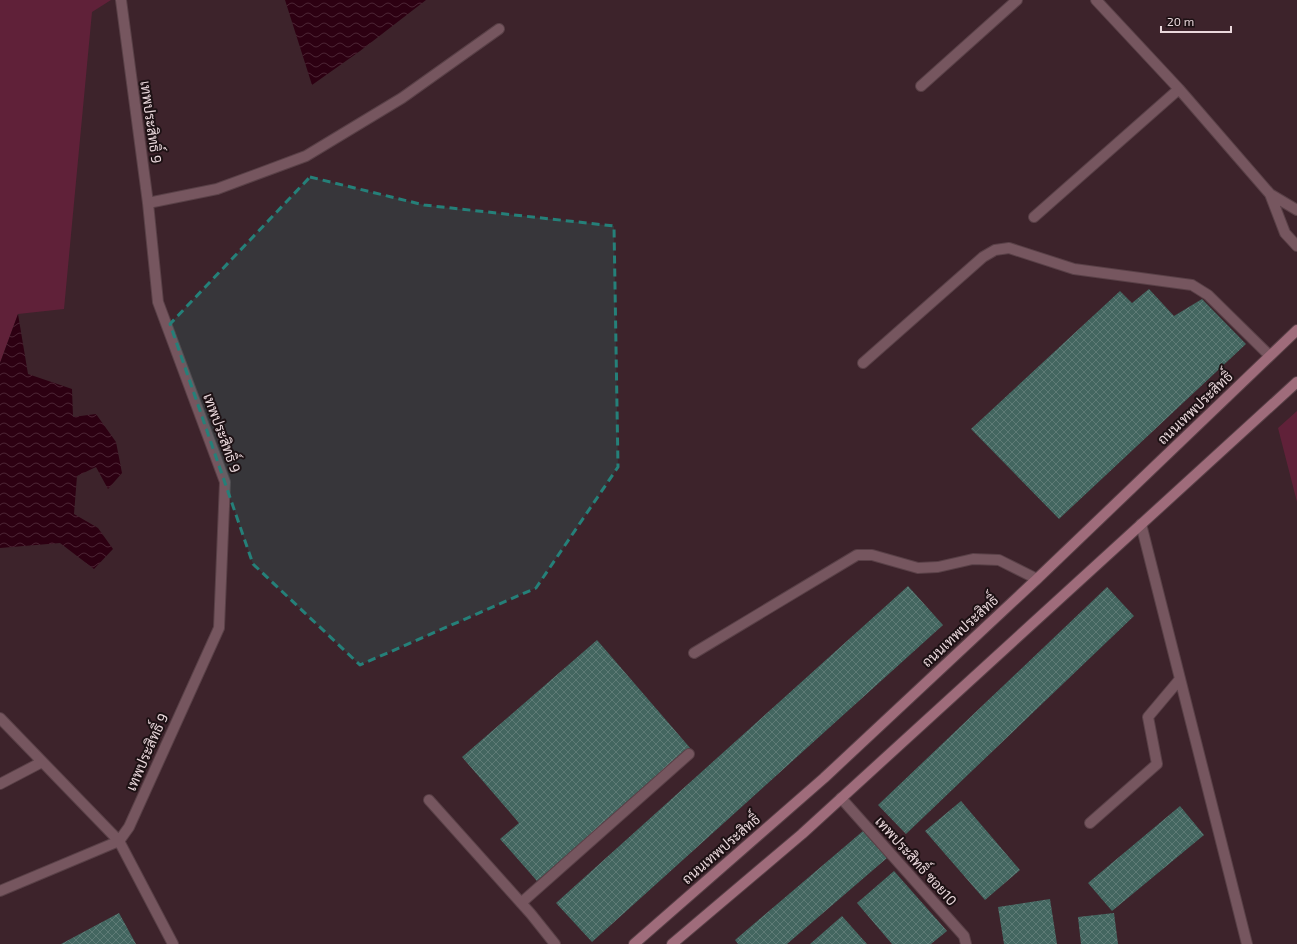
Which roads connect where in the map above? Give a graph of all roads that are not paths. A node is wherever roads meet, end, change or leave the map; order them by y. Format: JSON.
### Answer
{"nodes":[{"id":1,"x":120,"y":0,"type":"edge"},
{"id":2,"x":1017,"y":0,"type":"edge"},
{"id":3,"x":1096,"y":0,"type":"edge"},
{"id":4,"x":498,"y":29,"type":"dead end"},
{"id":5,"x":921,"y":86,"type":"dead end"},
{"id":6,"x":1179,"y":89,"type":"junction"},
{"id":7,"x":1270,"y":194,"type":"junction"},
{"id":8,"x":148,"y":203,"type":"junction"},
{"id":9,"x":1297,"y":210,"type":"edge"},
{"id":10,"x":1034,"y":217,"type":"dead end"},
{"id":11,"x":1297,"y":246,"type":"edge"},
{"id":12,"x":1297,"y":330,"type":"edge"},
{"id":13,"x":1269,"y":356,"type":"junction"},
{"id":14,"x":863,"y":363,"type":"dead end"},
{"id":15,"x":1297,"y":382,"type":"edge"},
{"id":16,"x":1141,"y":524,"type":"junction"},
{"id":17,"x":1037,"y":579,"type":"junction"},
{"id":18,"x":694,"y":653,"type":"dead end"},
{"id":19,"x":1180,"y":679,"type":"junction"},
{"id":20,"x":0,"y":718,"type":"edge"},
{"id":21,"x":689,"y":754,"type":"dead end"},
{"id":22,"x":42,"y":762,"type":"junction"},
{"id":23,"x":0,"y":784,"type":"edge"},
{"id":24,"x":841,"y":798,"type":"junction"},
{"id":25,"x":429,"y":800,"type":"dead end"},
{"id":26,"x":1090,"y":823,"type":"dead end"},
{"id":27,"x":119,"y":841,"type":"junction"},
{"id":28,"x":0,"y":891,"type":"edge"},
{"id":29,"x":521,"y":904,"type":"junction"},
{"id":30,"x":174,"y":944,"type":"edge"},
{"id":31,"x":555,"y":944,"type":"edge"},
{"id":32,"x":634,"y":944,"type":"edge"},
{"id":33,"x":672,"y":944,"type":"edge"},
{"id":34,"x":966,"y":944,"type":"edge"},
{"id":35,"x":1246,"y":944,"type":"edge"}],
"edges":[{"from":1,"to":8,"type":"street","name":"เทพประสิทธิ์ 9"},
{"from":2,"to":5,"type":"street"},
{"from":3,"to":6,"type":"street"},
{"from":4,"to":8,"type":"street"},
{"from":6,"to":7,"type":"street"},
{"from":6,"to":10,"type":"street"},
{"from":7,"to":9,"type":"street"},
{"from":7,"to":11,"type":"street"},
{"from":8,"to":27,"type":"street","name":"เทพประสิทธิ์ 9"},
{"from":12,"to":13,"type":"main road","name":"ถนนเทพประสิทธิ์"},
{"from":13,"to":14,"type":"street"},
{"from":13,"to":17,"type":"main road","name":"ถนนเทพประสิทธิ์"},
{"from":15,"to":16,"type":"main road"},
{"from":16,"to":19,"type":"street"},
{"from":16,"to":24,"type":"main road"},
{"from":17,"to":18,"type":"street"},
{"from":17,"to":32,"type":"main road","name":"ถนนเทพประสิทธิ์"},
{"from":19,"to":26,"type":"street"},
{"from":19,"to":35,"type":"street"},
{"from":20,"to":22,"type":"street"},
{"from":21,"to":29,"type":"street"},
{"from":22,"to":23,"type":"street"},
{"from":22,"to":27,"type":"street"},
{"from":24,"to":33,"type":"main road"},
{"from":24,"to":34,"type":"street","name":"เทพประสิทธิ์ ซอย10"},
{"from":25,"to":29,"type":"street"},
{"from":27,"to":28,"type":"street"},
{"from":27,"to":30,"type":"street"},
{"from":29,"to":31,"type":"street"}]}
